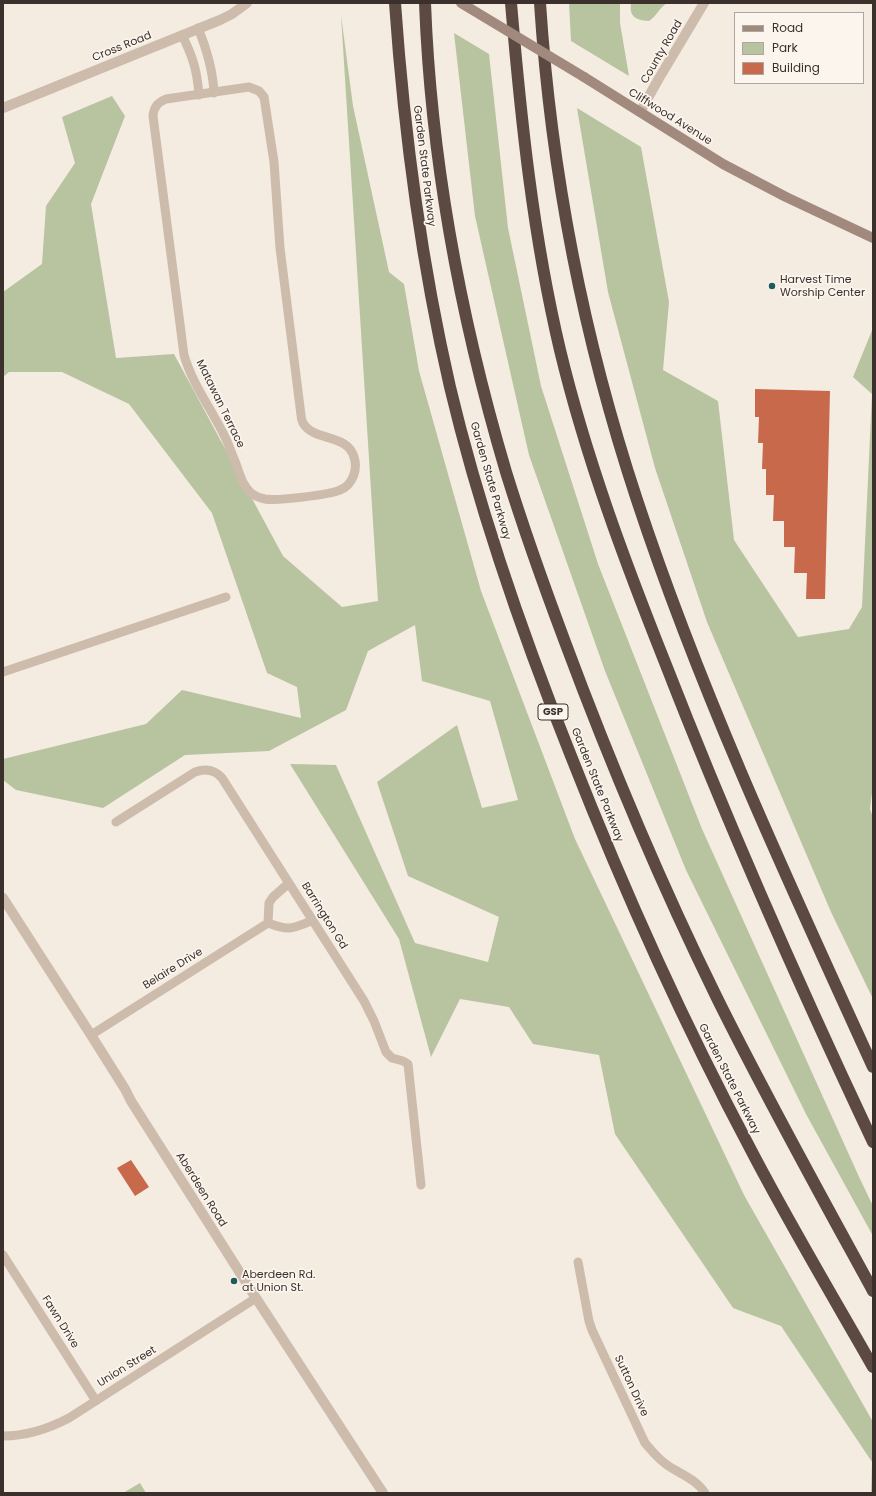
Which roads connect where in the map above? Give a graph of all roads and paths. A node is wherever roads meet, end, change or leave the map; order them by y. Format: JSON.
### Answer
{"nodes":[{"id":1,"x":247,"y":3,"type":"edge"},
{"id":2,"x":395,"y":3,"type":"edge"},
{"id":3,"x":425,"y":3,"type":"edge"},
{"id":4,"x":461,"y":3,"type":"edge"},
{"id":5,"x":511,"y":3,"type":"edge"},
{"id":6,"x":540,"y":3,"type":"edge"},
{"id":7,"x":704,"y":3,"type":"edge"},
{"id":8,"x":198,"y":28,"type":"junction"},
{"id":9,"x":182,"y":35,"type":"junction"},
{"id":10,"x":214,"y":93,"type":"junction"},
{"id":11,"x":200,"y":95,"type":"junction"},
{"id":12,"x":3,"y":108,"type":"edge"},
{"id":13,"x":640,"y":112,"type":"junction"},
{"id":14,"x":873,"y":238,"type":"edge"},
{"id":15,"x":226,"y":597,"type":"dead end"},
{"id":16,"x":3,"y":672,"type":"edge"},
{"id":17,"x":116,"y":822,"type":"dead end"},
{"id":18,"x":289,"y":883,"type":"junction"},
{"id":19,"x":3,"y":898,"type":"edge"},
{"id":20,"x":313,"y":920,"type":"junction"},
{"id":21,"x":268,"y":923,"type":"junction"},
{"id":22,"x":91,"y":1035,"type":"junction"},
{"id":23,"x":873,"y":1067,"type":"edge"},
{"id":24,"x":873,"y":1142,"type":"edge"},
{"id":25,"x":421,"y":1185,"type":"dead end"},
{"id":26,"x":3,"y":1255,"type":"edge"},
{"id":27,"x":578,"y":1262,"type":"dead end"},
{"id":28,"x":873,"y":1291,"type":"edge"},
{"id":29,"x":256,"y":1298,"type":"junction"},
{"id":30,"x":873,"y":1367,"type":"edge"},
{"id":31,"x":96,"y":1401,"type":"junction"},
{"id":32,"x":3,"y":1436,"type":"edge"},
{"id":33,"x":383,"y":1493,"type":"edge"},
{"id":34,"x":705,"y":1493,"type":"edge"}],
"edges":[{"from":1,"to":8,"type":"street","name":"Cross Road"},
{"from":2,"to":30,"type":"highway","name":"Garden State Parkway","number":"GSP"},
{"from":3,"to":28,"type":"highway","name":"Garden State Parkway"},
{"from":4,"to":13,"type":"main road","name":"Cliffwood Avenue","bridge":true},
{"from":5,"to":24,"type":"highway"},
{"from":6,"to":23,"type":"highway"},
{"from":7,"to":13,"type":"street","name":"County Road"},
{"from":8,"to":9,"type":"street","name":"Cross Road"},
{"from":8,"to":10,"type":"street"},
{"from":9,"to":11,"type":"street"},
{"from":9,"to":12,"type":"street","name":"Cross Road"},
{"from":10,"to":11,"type":"street","name":"Matawan Terrace"},
{"from":10,"to":11,"type":"street","name":"Matawan Terrace"},
{"from":13,"to":14,"type":"main road","name":"Cliffwood Avenue"},
{"from":15,"to":16,"type":"street"},
{"from":17,"to":18,"type":"street","name":"Barrington Gd"},
{"from":18,"to":20,"type":"street","name":"Barrington Gd"},
{"from":18,"to":21,"type":"street"},
{"from":19,"to":22,"type":"street","name":"Aberdeen Road"},
{"from":20,"to":21,"type":"street"},
{"from":20,"to":25,"type":"street","name":"Barrington Gd"},
{"from":21,"to":22,"type":"street","name":"Belaire Drive"},
{"from":22,"to":29,"type":"street","name":"Aberdeen Road"},
{"from":26,"to":31,"type":"street","name":"Fawn Drive"},
{"from":27,"to":34,"type":"street","name":"Sutton Drive"},
{"from":29,"to":31,"type":"street","name":"Union Street"},
{"from":29,"to":33,"type":"street","name":"Aberdeen Road"},
{"from":31,"to":32,"type":"street","name":"Union Street"}]}
